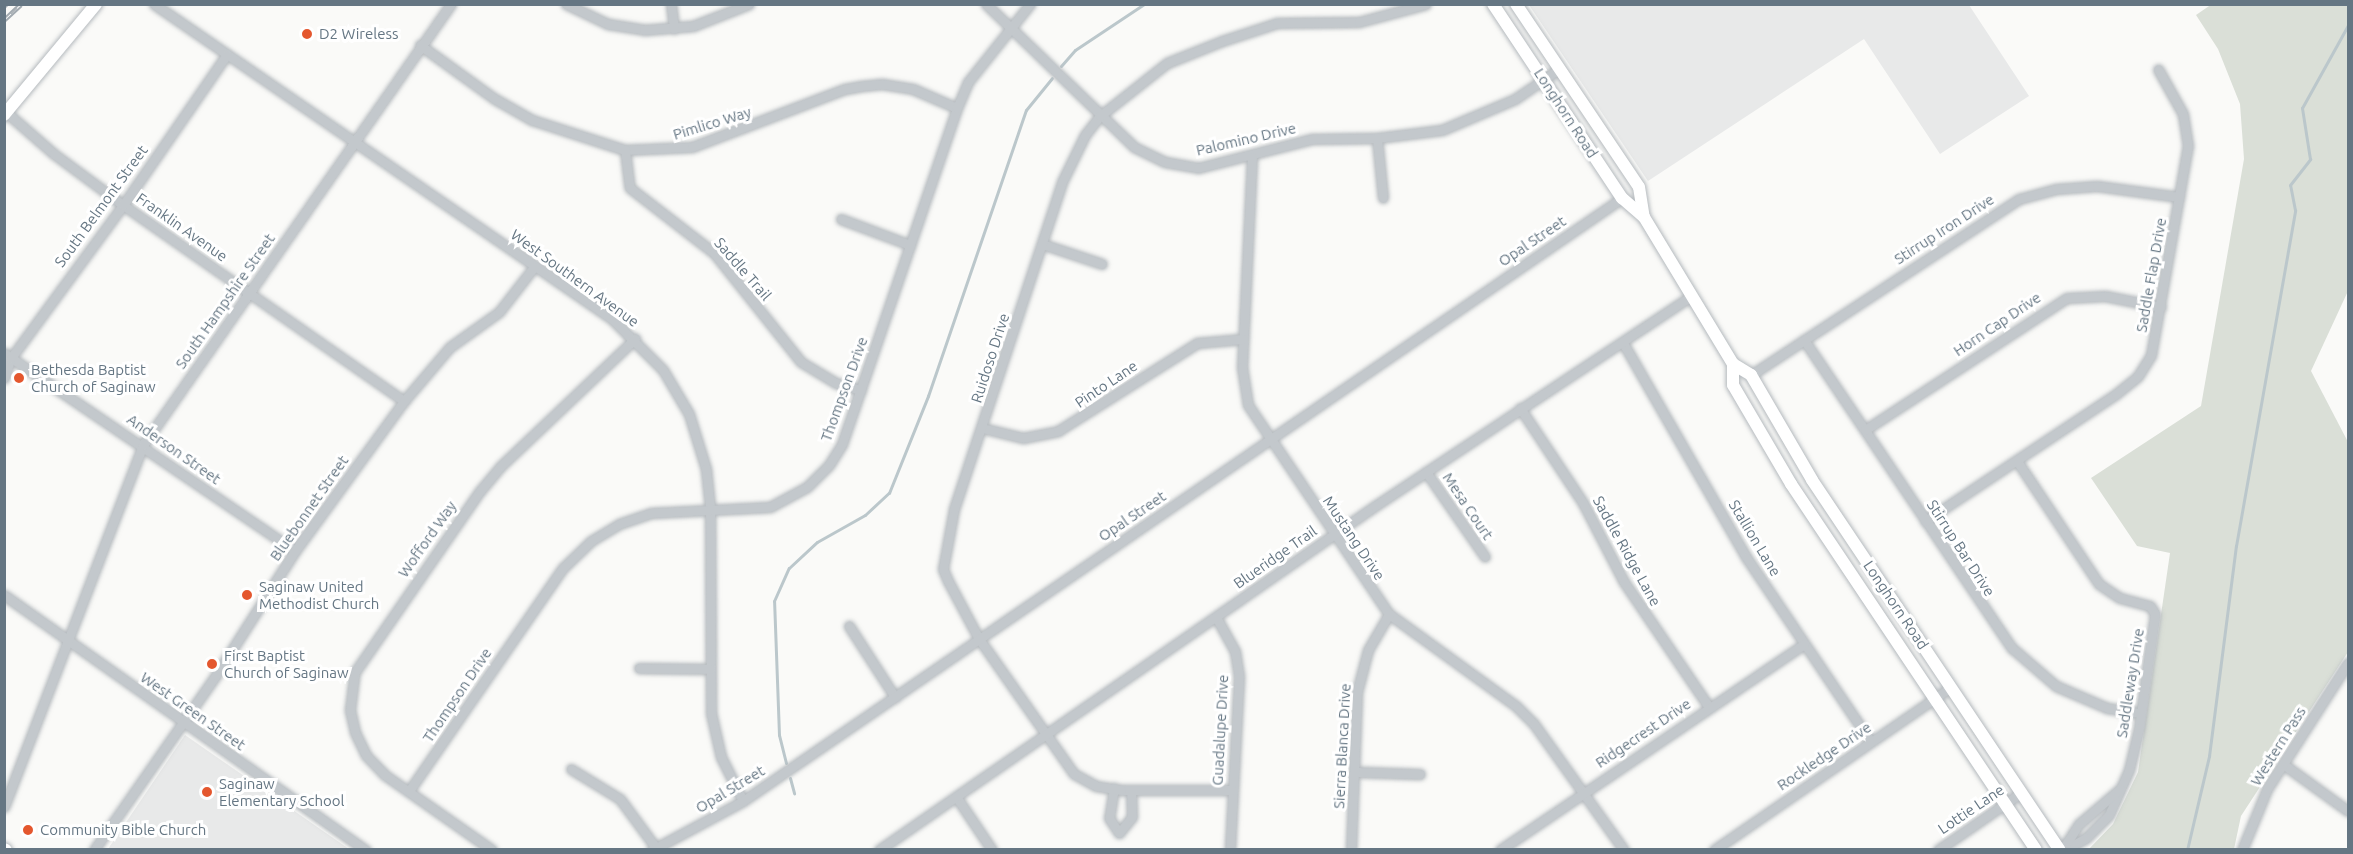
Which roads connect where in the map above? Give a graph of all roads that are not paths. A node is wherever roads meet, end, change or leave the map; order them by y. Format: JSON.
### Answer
{"nodes":[{"id":1,"x":96,"y":4,"type":"edge"},
{"id":2,"x":154,"y":4,"type":"edge"},
{"id":3,"x":451,"y":4,"type":"edge"},
{"id":4,"x":566,"y":4,"type":"edge"},
{"id":5,"x":670,"y":4,"type":"edge"},
{"id":6,"x":749,"y":4,"type":"edge"},
{"id":7,"x":986,"y":4,"type":"edge"},
{"id":8,"x":1030,"y":4,"type":"edge"},
{"id":9,"x":1426,"y":4,"type":"edge"},
{"id":10,"x":1493,"y":4,"type":"edge"},
{"id":11,"x":1516,"y":4,"type":"edge"},
{"id":12,"x":1011,"y":28,"type":"junction"},
{"id":13,"x":674,"y":29,"type":"junction"},
{"id":14,"x":420,"y":45,"type":"junction"},
{"id":15,"x":227,"y":54,"type":"junction"},
{"id":16,"x":1559,"y":69,"type":"junction"},
{"id":17,"x":2158,"y":69,"type":"dead end"},
{"id":18,"x":1543,"y":77,"type":"junction"},
{"id":19,"x":957,"y":108,"type":"junction"},
{"id":20,"x":5,"y":113,"type":"edge"},
{"id":21,"x":1100,"y":116,"type":"junction"},
{"id":22,"x":1377,"y":138,"type":"junction"},
{"id":23,"x":354,"y":142,"type":"junction"},
{"id":24,"x":625,"y":150,"type":"junction"},
{"id":25,"x":1252,"y":157,"type":"junction"},
{"id":26,"x":2179,"y":197,"type":"junction"},
{"id":27,"x":1383,"y":198,"type":"dead end"},
{"id":28,"x":1622,"y":198,"type":"junction"},
{"id":29,"x":123,"y":205,"type":"junction"},
{"id":30,"x":1644,"y":217,"type":"junction"},
{"id":31,"x":841,"y":219,"type":"dead end"},
{"id":32,"x":1042,"y":244,"type":"junction"},
{"id":33,"x":910,"y":245,"type":"junction"},
{"id":34,"x":1102,"y":264,"type":"dead end"},
{"id":35,"x":534,"y":267,"type":"junction"},
{"id":36,"x":250,"y":293,"type":"junction"},
{"id":37,"x":1692,"y":295,"type":"junction"},
{"id":38,"x":2161,"y":307,"type":"junction"},
{"id":39,"x":636,"y":339,"type":"junction"},
{"id":40,"x":1243,"y":339,"type":"junction"},
{"id":41,"x":1804,"y":340,"type":"junction"},
{"id":42,"x":1623,"y":343,"type":"junction"},
{"id":43,"x":8,"y":356,"type":"edge"},
{"id":44,"x":1733,"y":364,"type":"junction"},
{"id":45,"x":1751,"y":375,"type":"junction"},
{"id":46,"x":4,"y":378,"type":"edge"},
{"id":47,"x":861,"y":390,"type":"junction"},
{"id":48,"x":404,"y":401,"type":"junction"},
{"id":49,"x":1520,"y":408,"type":"junction"},
{"id":50,"x":982,"y":428,"type":"junction"},
{"id":51,"x":1864,"y":430,"type":"junction"},
{"id":52,"x":1271,"y":439,"type":"junction"},
{"id":53,"x":144,"y":445,"type":"junction"},
{"id":54,"x":2017,"y":461,"type":"junction"},
{"id":55,"x":1426,"y":472,"type":"junction"},
{"id":56,"x":710,"y":508,"type":"junction"},
{"id":57,"x":1925,"y":520,"type":"junction"},
{"id":58,"x":1333,"y":535,"type":"junction"},
{"id":59,"x":295,"y":551,"type":"junction"},
{"id":60,"x":1485,"y":557,"type":"dead end"},
{"id":61,"x":4,"y":595,"type":"edge"},
{"id":62,"x":1389,"y":614,"type":"junction"},
{"id":63,"x":1216,"y":617,"type":"junction"},
{"id":64,"x":849,"y":626,"type":"dead end"},
{"id":65,"x":979,"y":639,"type":"junction"},
{"id":66,"x":70,"y":643,"type":"junction"},
{"id":67,"x":1804,"y":644,"type":"junction"},
{"id":68,"x":2349,"y":663,"type":"edge"},
{"id":69,"x":639,"y":668,"type":"dead end"},
{"id":70,"x":710,"y":669,"type":"junction"},
{"id":71,"x":1951,"y":687,"type":"junction"},
{"id":72,"x":895,"y":697,"type":"junction"},
{"id":73,"x":1935,"y":698,"type":"junction"},
{"id":74,"x":1709,"y":707,"type":"junction"},
{"id":75,"x":2140,"y":713,"type":"junction"},
{"id":76,"x":182,"y":722,"type":"junction"},
{"id":77,"x":1046,"y":737,"type":"junction"},
{"id":78,"x":1871,"y":742,"type":"junction"},
{"id":79,"x":2283,"y":764,"type":"junction"},
{"id":80,"x":571,"y":769,"type":"dead end"},
{"id":81,"x":1356,"y":771,"type":"junction"},
{"id":82,"x":1420,"y":774,"type":"dead end"},
{"id":83,"x":1114,"y":788,"type":"junction"},
{"id":84,"x":2122,"y":788,"type":"junction"},
{"id":85,"x":1131,"y":790,"type":"junction"},
{"id":86,"x":1232,"y":790,"type":"junction"},
{"id":87,"x":409,"y":791,"type":"junction"},
{"id":88,"x":1583,"y":792,"type":"junction"},
{"id":89,"x":2022,"y":792,"type":"junction"},
{"id":90,"x":957,"y":798,"type":"junction"},
{"id":91,"x":743,"y":801,"type":"junction"},
{"id":92,"x":2005,"y":804,"type":"junction"},
{"id":93,"x":4,"y":807,"type":"edge"},
{"id":94,"x":2349,"y":811,"type":"edge"},
{"id":95,"x":94,"y":849,"type":"edge"},
{"id":96,"x":366,"y":849,"type":"edge"},
{"id":97,"x":492,"y":849,"type":"edge"},
{"id":98,"x":654,"y":849,"type":"edge"},
{"id":99,"x":879,"y":849,"type":"edge"},
{"id":100,"x":992,"y":849,"type":"edge"},
{"id":101,"x":1230,"y":849,"type":"edge"},
{"id":102,"x":1351,"y":849,"type":"edge"},
{"id":103,"x":1500,"y":849,"type":"edge"},
{"id":104,"x":1624,"y":849,"type":"edge"},
{"id":105,"x":1714,"y":849,"type":"edge"},
{"id":106,"x":1938,"y":849,"type":"edge"},
{"id":107,"x":2036,"y":849,"type":"edge"},
{"id":108,"x":2062,"y":849,"type":"edge"},
{"id":109,"x":2242,"y":849,"type":"edge"}],
"edges":[{"from":1,"to":20,"type":"main road"},
{"from":2,"to":15,"type":"street","name":"West Southern Avenue"},
{"from":3,"to":14,"type":"street","name":"South Hampshire Street"},
{"from":4,"to":13,"type":"street"},
{"from":5,"to":13,"type":"street"},
{"from":6,"to":13,"type":"street"},
{"from":7,"to":12,"type":"street","name":"Palomino Drive"},
{"from":8,"to":12,"type":"street","name":"Thompson Drive"},
{"from":9,"to":21,"type":"street","name":"Ruidoso Drive"},
{"from":10,"to":18,"type":"main road","name":"Longhorn Road"},
{"from":11,"to":16,"type":"main road","name":"Longhorn Road"},
{"from":12,"to":19,"type":"street","name":"Thompson Drive"},
{"from":12,"to":21,"type":"street","name":"Palomino Drive"},
{"from":14,"to":23,"type":"street","name":"South Hampshire Street"},
{"from":14,"to":24,"type":"street","name":"Pimlico Way"},
{"from":15,"to":23,"type":"street","name":"West Southern Avenue"},
{"from":15,"to":29,"type":"street","name":"South Belmont Street"},
{"from":16,"to":18,"type":"street","name":"Palomino Drive"},
{"from":16,"to":30,"type":"main road","name":"Longhorn Road"},
{"from":17,"to":26,"type":"street","name":"Saddle Flap Drive"},
{"from":18,"to":22,"type":"street","name":"Palomino Drive"},
{"from":18,"to":28,"type":"main road","name":"Longhorn Road"},
{"from":19,"to":24,"type":"street","name":"Pimlico Way"},
{"from":19,"to":33,"type":"street","name":"Thompson Drive"},
{"from":20,"to":29,"type":"street","name":"Franklin Avenue"},
{"from":21,"to":25,"type":"street","name":"Palomino Drive"},
{"from":21,"to":32,"type":"street","name":"Ruidoso Drive"},
{"from":22,"to":25,"type":"street","name":"Palomino Drive"},
{"from":22,"to":27,"type":"street"},
{"from":23,"to":35,"type":"street","name":"West Southern Avenue"},
{"from":23,"to":36,"type":"street","name":"South Hampshire Street"},
{"from":24,"to":47,"type":"street","name":"Saddle Trail"},
{"from":25,"to":40,"type":"street","name":"Mustang Drive"},
{"from":26,"to":38,"type":"street","name":"Saddle Flap Drive"},
{"from":26,"to":41,"type":"street","name":"Stirrup Iron Drive"},
{"from":28,"to":30,"type":"main road","name":"Longhorn Road"},
{"from":28,"to":52,"type":"street","name":"Opal Street"},
{"from":29,"to":36,"type":"street","name":"Franklin Avenue"},
{"from":29,"to":43,"type":"street","name":"South Belmont Street"},
{"from":30,"to":37,"type":"main road","name":"Longhorn Road"},
{"from":31,"to":33,"type":"street"},
{"from":32,"to":34,"type":"street"},
{"from":32,"to":50,"type":"street","name":"Ruidoso Drive"},
{"from":33,"to":47,"type":"street","name":"Thompson Drive"},
{"from":35,"to":39,"type":"street","name":"West Southern Avenue"},
{"from":35,"to":48,"type":"street","name":"Bluebonnet Street"},
{"from":36,"to":48,"type":"street","name":"Franklin Avenue"},
{"from":36,"to":53,"type":"street","name":"South Hampshire Street"},
{"from":37,"to":42,"type":"street","name":"Blueridge Trail"},
{"from":37,"to":44,"type":"main road","name":"Longhorn Road"},
{"from":38,"to":51,"type":"street","name":"Horn Cap Drive"},
{"from":38,"to":54,"type":"street","name":"Saddle Flap Drive"},
{"from":39,"to":56,"type":"street","name":"West Southern Avenue"},
{"from":39,"to":87,"type":"street","name":"Wofford Way"},
{"from":40,"to":50,"type":"street","name":"Pinto Lane"},
{"from":40,"to":52,"type":"street","name":"Mustang Drive"},
{"from":41,"to":45,"type":"street","name":"Stirrup Iron Drive"},
{"from":41,"to":51,"type":"street","name":"Stirrup Bar Drive"},
{"from":42,"to":49,"type":"street","name":"Blueridge Trail"},
{"from":42,"to":67,"type":"street","name":"Stallion Lane"},
{"from":43,"to":46,"type":"street","name":"South Belmont Street"},
{"from":43,"to":53,"type":"street","name":"Anderson Street"},
{"from":44,"to":45,"type":"main road","name":"Longhorn Road"},
{"from":44,"to":73,"type":"main road","name":"Longhorn Road"},
{"from":45,"to":71,"type":"main road","name":"Longhorn Road"},
{"from":47,"to":56,"type":"street","name":"Thompson Drive"},
{"from":48,"to":59,"type":"street","name":"Bluebonnet Street"},
{"from":49,"to":55,"type":"street","name":"Blueridge Trail"},
{"from":49,"to":74,"type":"street","name":"Saddle Ridge Lane"},
{"from":50,"to":65,"type":"street","name":"Ruidoso Drive"},
{"from":51,"to":57,"type":"street","name":"Stirrup Bar Drive"},
{"from":52,"to":58,"type":"street","name":"Mustang Drive"},
{"from":52,"to":65,"type":"street","name":"Opal Street"},
{"from":53,"to":59,"type":"street","name":"Anderson Street"},
{"from":53,"to":66,"type":"street","name":"South Hampshire Street"},
{"from":54,"to":57,"type":"street","name":"Saddle Flap Drive"},
{"from":54,"to":75,"type":"street","name":"Saddleway Drive"},
{"from":55,"to":58,"type":"street","name":"Blueridge Trail"},
{"from":55,"to":60,"type":"street","name":"Mesa Court"},
{"from":56,"to":70,"type":"street","name":"West Southern Avenue"},
{"from":56,"to":87,"type":"street","name":"Thompson Drive"},
{"from":57,"to":75,"type":"street","name":"Stirrup Bar Drive"},
{"from":58,"to":62,"type":"street","name":"Mustang Drive"},
{"from":58,"to":63,"type":"street","name":"Blueridge Trail"},
{"from":59,"to":76,"type":"street","name":"Bluebonnet Street"},
{"from":61,"to":66,"type":"street","name":"West Green Street"},
{"from":62,"to":81,"type":"street","name":"Sierra Blanca Drive"},
{"from":62,"to":88,"type":"street","name":"Mustang Drive"},
{"from":63,"to":77,"type":"street","name":"Blueridge Trail"},
{"from":63,"to":86,"type":"street","name":"Guadalupe Drive"},
{"from":64,"to":72,"type":"street"},
{"from":65,"to":72,"type":"street","name":"Opal Street"},
{"from":65,"to":77,"type":"street","name":"Ruidoso Drive"},
{"from":66,"to":76,"type":"street","name":"West Green Street"},
{"from":66,"to":93,"type":"street","name":"South Hampshire Street"},
{"from":67,"to":74,"type":"street","name":"Ridgecrest Drive"},
{"from":67,"to":78,"type":"street","name":"Stallion Lane"},
{"from":68,"to":79,"type":"street","name":"Western Pass"},
{"from":69,"to":70,"type":"street"},
{"from":70,"to":91,"type":"street","name":"West Southern Avenue"},
{"from":71,"to":73,"type":"street","name":"Rockledge Drive"},
{"from":71,"to":89,"type":"main road","name":"Longhorn Road"},
{"from":72,"to":91,"type":"street","name":"Opal Street"},
{"from":73,"to":78,"type":"street","name":"Rockledge Drive"},
{"from":73,"to":92,"type":"main road","name":"Longhorn Road"},
{"from":74,"to":88,"type":"street","name":"Ridgecrest Drive"},
{"from":75,"to":84,"type":"street","name":"Saddleway Drive"},
{"from":76,"to":95,"type":"street","name":"Bluebonnet Street"},
{"from":76,"to":96,"type":"street","name":"West Green Street"},
{"from":77,"to":83,"type":"street","name":"Ruidoso Drive"},
{"from":77,"to":90,"type":"street","name":"Blueridge Trail"},
{"from":78,"to":105,"type":"street","name":"Rockledge Drive"},
{"from":79,"to":94,"type":"street"},
{"from":79,"to":109,"type":"street","name":"Western Pass"},
{"from":80,"to":98,"type":"street"},
{"from":81,"to":82,"type":"street"},
{"from":81,"to":102,"type":"street","name":"Sierra Blanca Drive"},
{"from":83,"to":85,"type":"street","name":"Ruidoso Drive"},
{"from":83,"to":85,"type":"street"},
{"from":84,"to":108,"type":"street"},
{"from":84,"to":108,"type":"street","name":"Saddleway Drive"},
{"from":85,"to":86,"type":"street","name":"Ruidoso Drive"},
{"from":86,"to":101,"type":"street","name":"Guadalupe Drive"},
{"from":87,"to":97,"type":"street","name":"Wofford Way"},
{"from":88,"to":103,"type":"street","name":"Ridgecrest Drive"},
{"from":88,"to":104,"type":"street","name":"Mustang Drive"},
{"from":89,"to":92,"type":"street","name":"Lottie Lane"},
{"from":89,"to":108,"type":"main road","name":"Longhorn Road"},
{"from":90,"to":99,"type":"street","name":"Blueridge Trail"},
{"from":90,"to":100,"type":"street"},
{"from":91,"to":98,"type":"street","name":"Opal Street"},
{"from":92,"to":106,"type":"street","name":"Lottie Lane"},
{"from":92,"to":107,"type":"main road","name":"Longhorn Road"}]}
